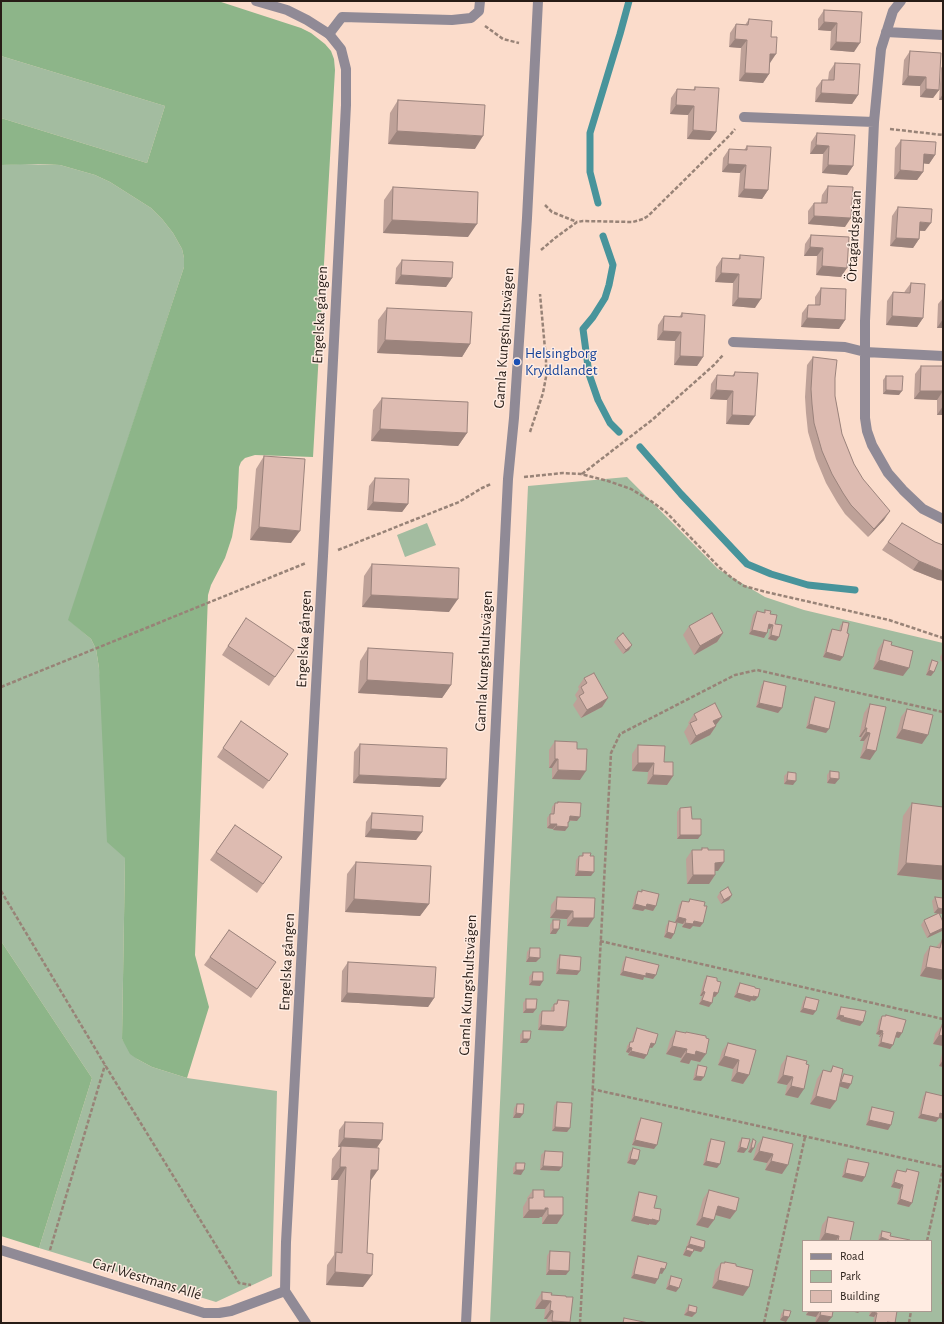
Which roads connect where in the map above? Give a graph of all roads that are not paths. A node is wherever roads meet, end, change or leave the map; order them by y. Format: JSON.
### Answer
{"nodes":[{"id":1,"x":256,"y":1,"type":"edge"},
{"id":2,"x":480,"y":1,"type":"edge"},
{"id":3,"x":538,"y":1,"type":"edge"},
{"id":4,"x":901,"y":1,"type":"edge"},
{"id":5,"x":886,"y":32,"type":"junction"},
{"id":6,"x":329,"y":34,"type":"junction"},
{"id":7,"x":943,"y":34,"type":"edge"},
{"id":8,"x":744,"y":117,"type":"road end"},
{"id":9,"x":874,"y":124,"type":"junction"},
{"id":10,"x":733,"y":342,"type":"road end"},
{"id":11,"x":865,"y":352,"type":"junction"},
{"id":12,"x":943,"y":356,"type":"edge"},
{"id":13,"x":943,"y":519,"type":"edge"},
{"id":14,"x":1,"y":1250,"type":"edge"},
{"id":15,"x":285,"y":1291,"type":"junction"},
{"id":16,"x":306,"y":1323,"type":"edge"},
{"id":17,"x":466,"y":1323,"type":"edge"}],
"edges":[{"from":1,"to":6,"type":"street","name":"Engelska gången"},
{"from":2,"to":6,"type":"street"},
{"from":3,"to":17,"type":"street","name":"Gamla Kungshultsvägen"},
{"from":4,"to":5,"type":"street","name":"Örtagårdsgatan"},
{"from":5,"to":7,"type":"street"},
{"from":5,"to":9,"type":"street","name":"Örtagårdsgatan"},
{"from":6,"to":15,"type":"street","name":"Engelska gången"},
{"from":8,"to":9,"type":"street"},
{"from":9,"to":11,"type":"street","name":"Örtagårdsgatan"},
{"from":10,"to":11,"type":"street"},
{"from":11,"to":12,"type":"street"},
{"from":11,"to":13,"type":"street","name":"Örtagårdsgatan"},
{"from":14,"to":15,"type":"street","name":"Carl Westmans Allé"},
{"from":15,"to":16,"type":"street"}]}
